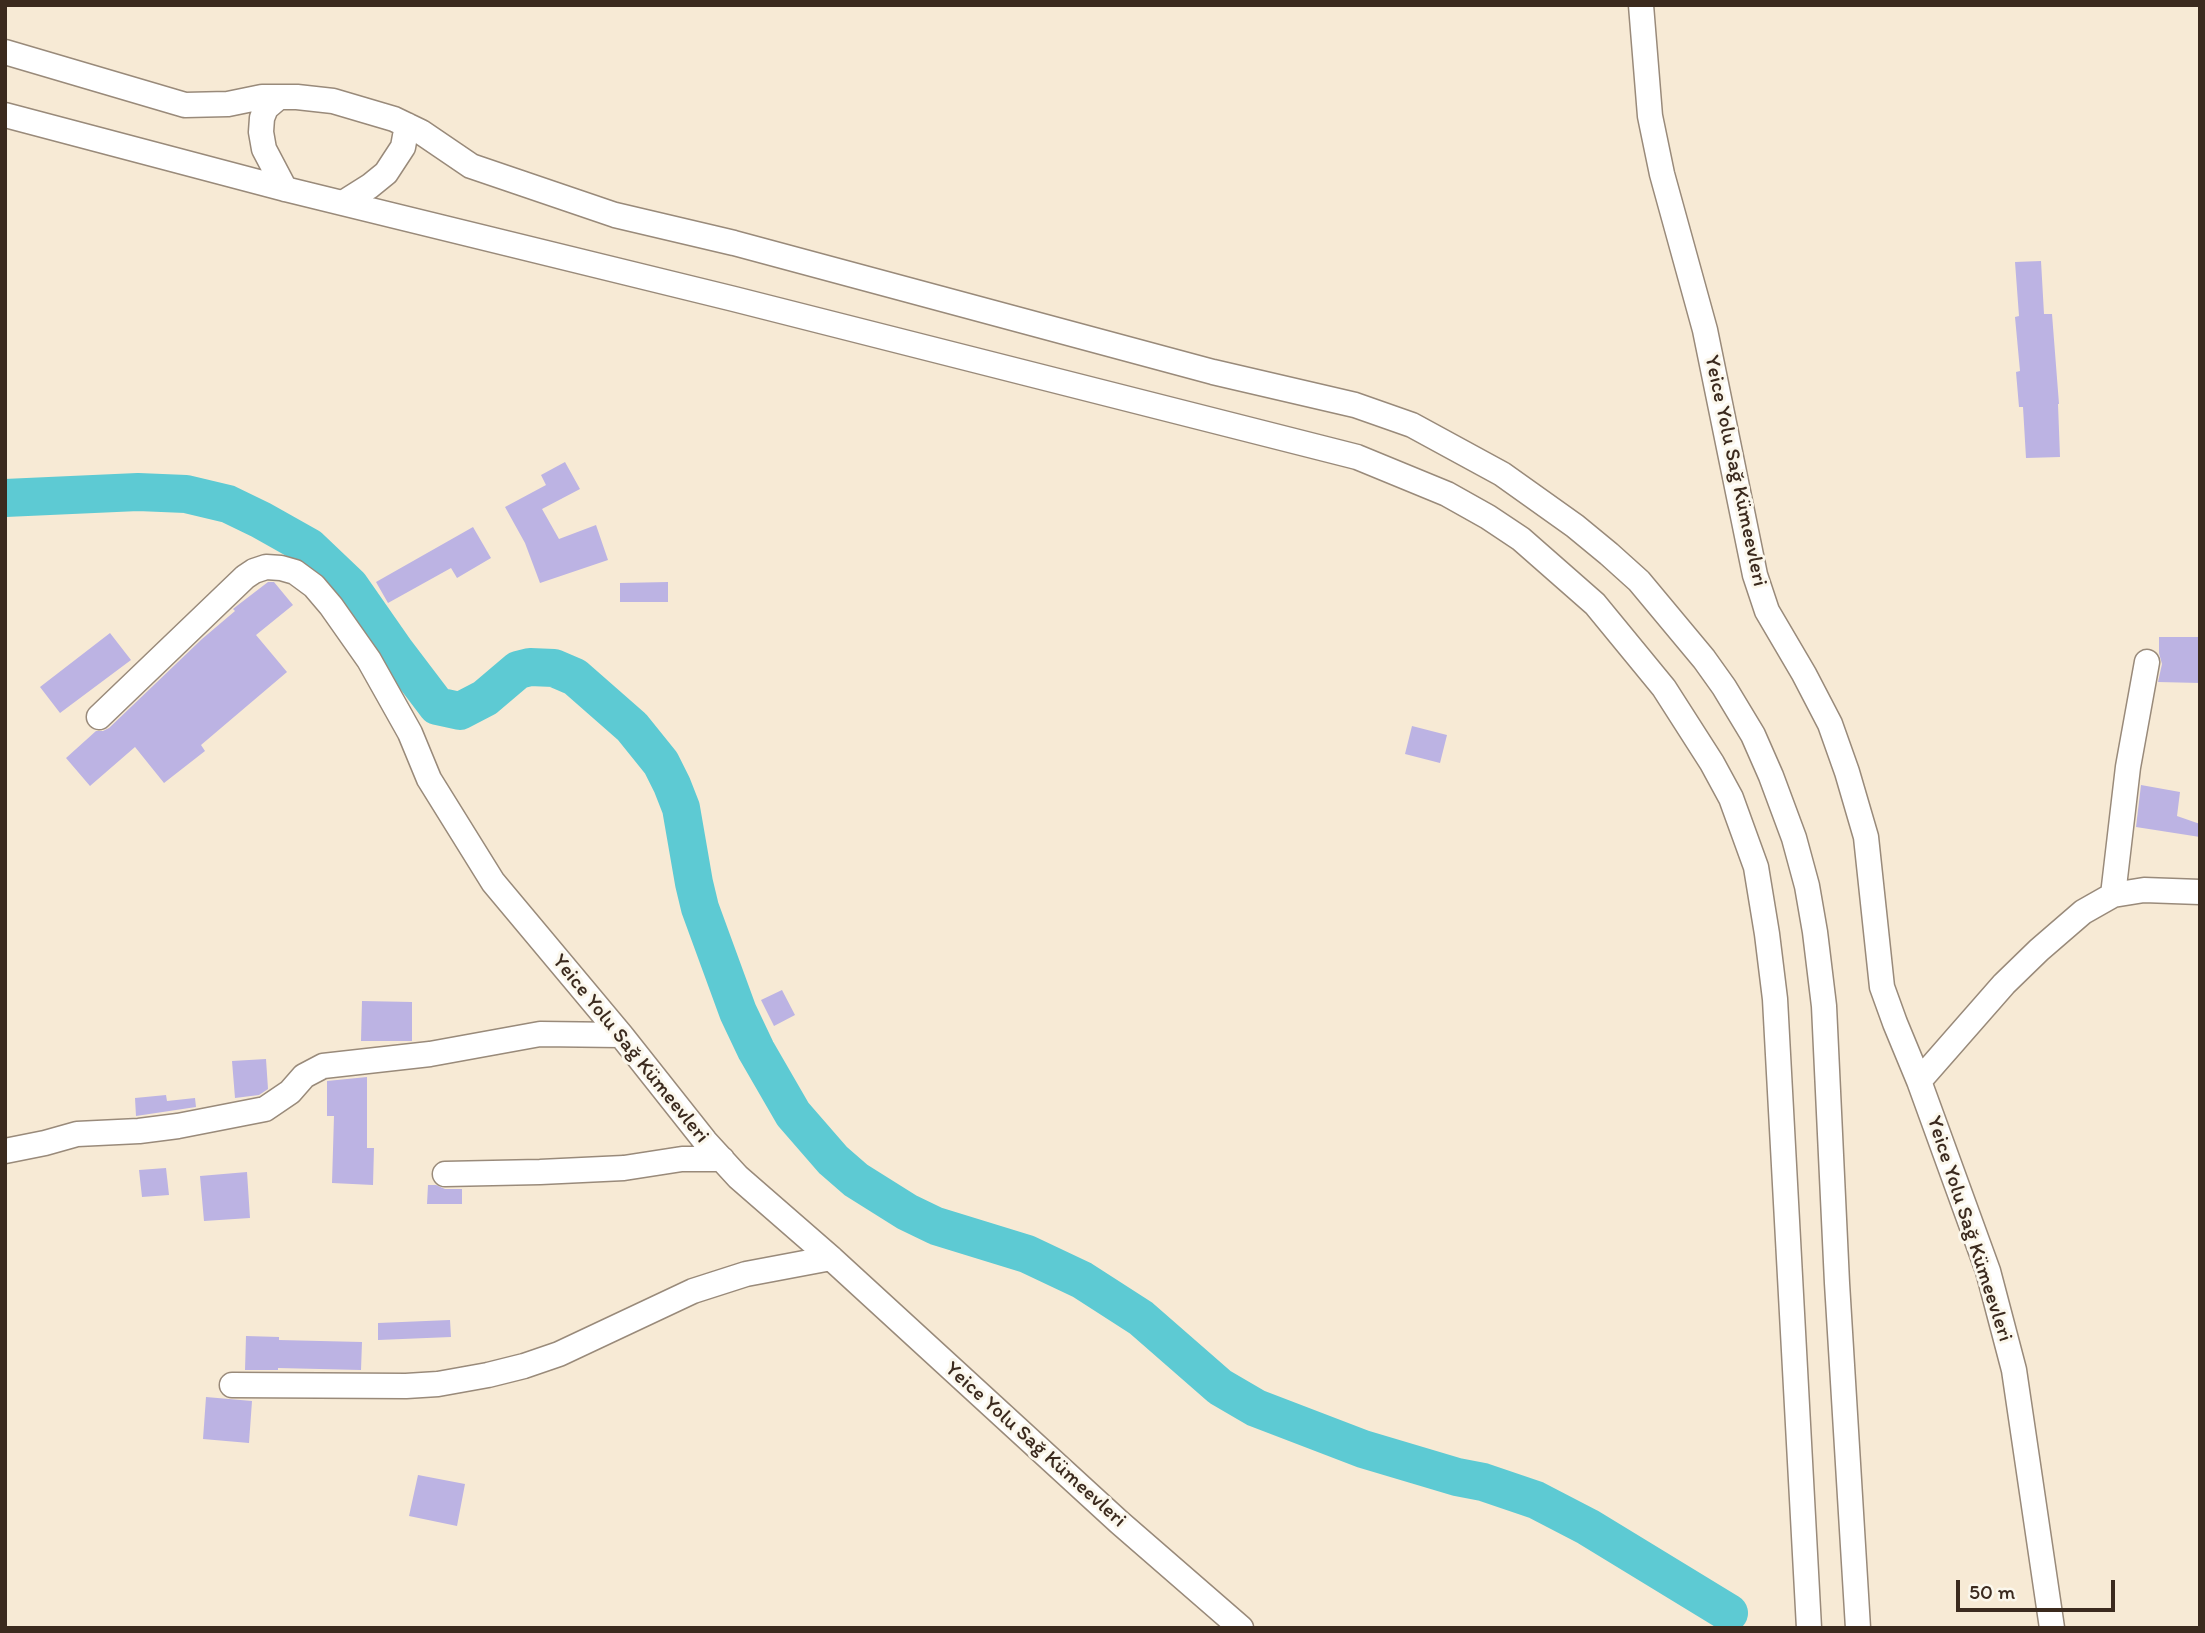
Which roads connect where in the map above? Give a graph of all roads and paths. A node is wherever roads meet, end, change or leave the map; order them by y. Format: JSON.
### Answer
{"nodes":[{"id":1,"x":1641,"y":5,"type":"edge"},
{"id":2,"x":5,"y":52,"type":"edge"},
{"id":3,"x":279,"y":97,"type":"junction"},
{"id":4,"x":5,"y":115,"type":"edge"},
{"id":5,"x":407,"y":125,"type":"junction"},
{"id":6,"x":285,"y":189,"type":"junction"},
{"id":7,"x":343,"y":203,"type":"junction"},
{"id":8,"x":2147,"y":662,"type":"dead end"},
{"id":9,"x":99,"y":718,"type":"dead end"},
{"id":10,"x":2200,"y":892,"type":"edge"},
{"id":11,"x":2113,"y":895,"type":"junction"},
{"id":12,"x":621,"y":1035,"type":"junction"},
{"id":13,"x":1919,"y":1081,"type":"junction"},
{"id":14,"x":5,"y":1152,"type":"edge"},
{"id":15,"x":722,"y":1159,"type":"junction"},
{"id":16,"x":445,"y":1174,"type":"dead end"},
{"id":17,"x":831,"y":1258,"type":"junction"},
{"id":18,"x":232,"y":1385,"type":"dead end"},
{"id":19,"x":1241,"y":1628,"type":"edge"},
{"id":20,"x":1809,"y":1628,"type":"edge"},
{"id":21,"x":1858,"y":1628,"type":"edge"},
{"id":22,"x":2052,"y":1628,"type":"edge"}],
"edges":[{"from":1,"to":13,"type":"street","name":"Yeice Yolu Sağ Kümeevleri"},
{"from":2,"to":3,"type":"street"},
{"from":3,"to":5,"type":"street"},
{"from":3,"to":6,"type":"street"},
{"from":4,"to":6,"type":"street"},
{"from":5,"to":7,"type":"street"},
{"from":5,"to":21,"type":"street"},
{"from":6,"to":7,"type":"street"},
{"from":7,"to":20,"type":"street"},
{"from":8,"to":11,"type":"street"},
{"from":9,"to":12,"type":"street","name":"Yeice Yolu Sağ Kümeevleri"},
{"from":10,"to":11,"type":"street"},
{"from":11,"to":13,"type":"street"},
{"from":12,"to":14,"type":"street"},
{"from":12,"to":15,"type":"street","name":"Yeice Yolu Sağ Kümeevleri"},
{"from":13,"to":22,"type":"street","name":"Yeice Yolu Sağ Kümeevleri"},
{"from":15,"to":16,"type":"street"},
{"from":15,"to":17,"type":"street","name":"Yeice Yolu Sağ Kümeevleri"},
{"from":17,"to":18,"type":"street"},
{"from":17,"to":19,"type":"street","name":"Yeice Yolu Sağ Kümeevleri"}]}
